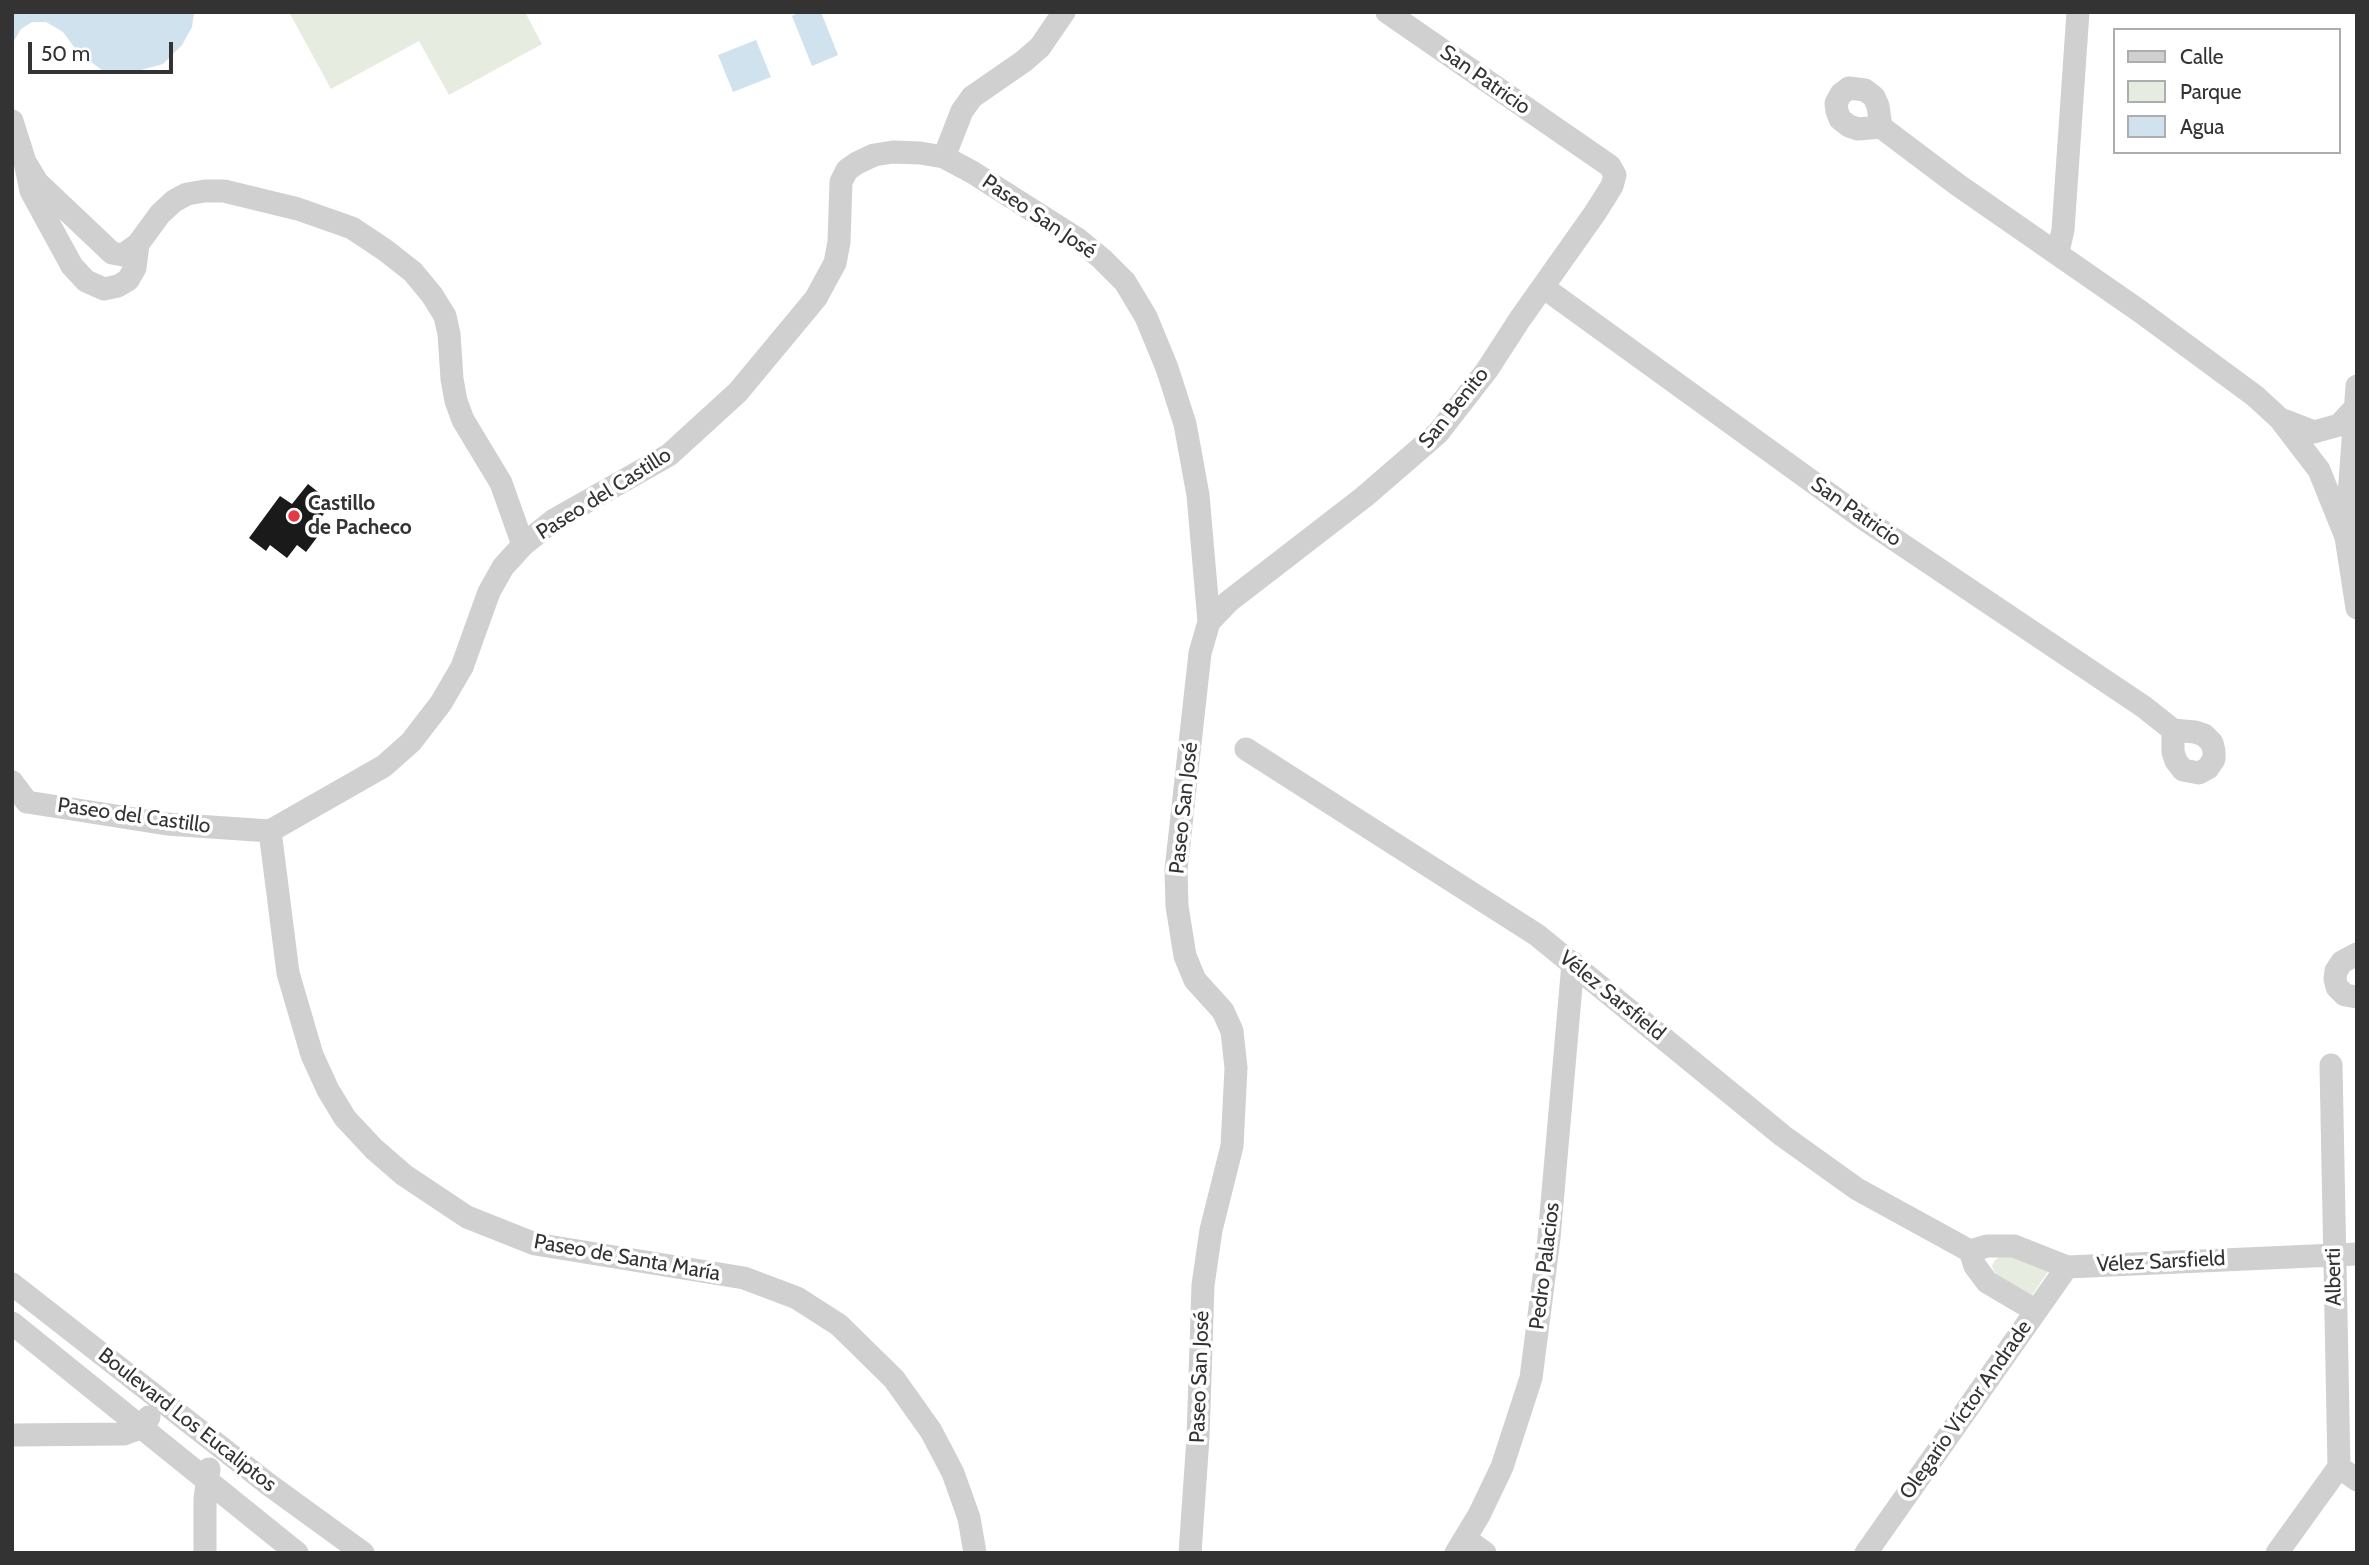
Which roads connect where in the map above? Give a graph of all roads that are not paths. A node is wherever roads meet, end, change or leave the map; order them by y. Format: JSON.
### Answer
{"nodes":[{"id":1,"x":1064,"y":12,"type":"edge"},
{"id":2,"x":1387,"y":12,"type":"edge"},
{"id":3,"x":2078,"y":12,"type":"edge"},
{"id":4,"x":12,"y":121,"type":"edge"},
{"id":5,"x":1881,"y":127,"type":"dead end"},
{"id":6,"x":944,"y":157,"type":"junction"},
{"id":7,"x":25,"y":162,"type":"junction"},
{"id":8,"x":1615,"y":175,"type":"joint"},
{"id":9,"x":76,"y":221,"type":"junction"},
{"id":10,"x":55,"y":238,"type":"junction"},
{"id":11,"x":138,"y":244,"type":"junction"},
{"id":12,"x":2058,"y":253,"type":"junction"},
{"id":13,"x":1544,"y":287,"type":"junction"},
{"id":14,"x":2357,"y":386,"type":"edge"},
{"id":15,"x":2354,"y":409,"type":"junction"},
{"id":16,"x":2280,"y":419,"type":"junction"},
{"id":17,"x":2346,"y":537,"type":"junction"},
{"id":18,"x":523,"y":545,"type":"junction"},
{"id":19,"x":2357,"y":608,"type":"edge"},
{"id":20,"x":1209,"y":622,"type":"junction"},
{"id":21,"x":2173,"y":730,"type":"dead end"},
{"id":22,"x":1246,"y":749,"type":"dead end"},
{"id":23,"x":12,"y":782,"type":"edge"},
{"id":24,"x":20,"y":806,"type":"edge"},
{"id":25,"x":270,"y":831,"type":"junction"},
{"id":26,"x":2357,"y":954,"type":"edge"},
{"id":27,"x":1573,"y":963,"type":"junction"},
{"id":28,"x":2357,"y":997,"type":"edge"},
{"id":29,"x":2331,"y":1065,"type":"dead end"},
{"id":30,"x":1970,"y":1251,"type":"junction"},
{"id":31,"x":2345,"y":1254,"type":"edge"},
{"id":32,"x":2067,"y":1267,"type":"junction"},
{"id":33,"x":12,"y":1284,"type":"edge"},
{"id":34,"x":2036,"y":1311,"type":"junction"},
{"id":35,"x":12,"y":1323,"type":"edge"},
{"id":36,"x":160,"y":1399,"type":"junction"},
{"id":37,"x":143,"y":1427,"type":"junction"},
{"id":38,"x":12,"y":1435,"type":"edge"},
{"id":39,"x":216,"y":1443,"type":"junction"},
{"id":40,"x":2348,"y":1474,"type":"edge"},
{"id":41,"x":206,"y":1478,"type":"junction"},
{"id":42,"x":1461,"y":1546,"type":"edge"},
{"id":43,"x":205,"y":1553,"type":"edge"},
{"id":44,"x":297,"y":1553,"type":"edge"},
{"id":45,"x":363,"y":1553,"type":"edge"},
{"id":46,"x":975,"y":1553,"type":"edge"},
{"id":47,"x":1190,"y":1553,"type":"edge"},
{"id":48,"x":1485,"y":1553,"type":"edge"},
{"id":49,"x":1866,"y":1553,"type":"edge"},
{"id":50,"x":2277,"y":1553,"type":"edge"}],
"edges":[{"from":1,"to":6,"type":"street"},
{"from":2,"to":8,"type":"street","name":"San Patricio"},
{"from":3,"to":12,"type":"street"},
{"from":4,"to":7,"type":"street"},
{"from":5,"to":12,"type":"street"},
{"from":6,"to":18,"type":"street","name":"Paseo del Castillo"},
{"from":6,"to":20,"type":"street","name":"Paseo San José"},
{"from":7,"to":9,"type":"street"},
{"from":7,"to":10,"type":"street"},
{"from":8,"to":13,"type":"street","name":"San Benito"},
{"from":9,"to":10,"type":"street"},
{"from":9,"to":11,"type":"street"},
{"from":10,"to":11,"type":"street"},
{"from":11,"to":18,"type":"street"},
{"from":12,"to":16,"type":"street"},
{"from":13,"to":20,"type":"street","name":"San Benito"},
{"from":13,"to":21,"type":"street","name":"San Patricio"},
{"from":14,"to":15,"type":"street"},
{"from":15,"to":16,"type":"street"},
{"from":15,"to":17,"type":"street"},
{"from":16,"to":17,"type":"street"},
{"from":17,"to":19,"type":"street"},
{"from":18,"to":25,"type":"street","name":"Paseo del Castillo"},
{"from":20,"to":47,"type":"street","name":"Paseo San José"},
{"from":22,"to":27,"type":"street","name":"Vélez Sarsfield"},
{"from":23,"to":24,"type":"street"},
{"from":24,"to":25,"type":"street","name":"Paseo del Castillo"},
{"from":25,"to":46,"type":"street","name":"Paseo de Santa María"},
{"from":26,"to":28,"type":"street"},
{"from":27,"to":30,"type":"street","name":"Vélez Sarsfield"},
{"from":27,"to":42,"type":"street","name":"Pedro Palacios"},
{"from":29,"to":31,"type":"street","name":"Alberti"},
{"from":30,"to":32,"type":"street","name":"Vélez Sarsfield"},
{"from":30,"to":34,"type":"street"},
{"from":31,"to":32,"type":"street","name":"Vélez Sarsfield"},
{"from":31,"to":40,"type":"street","name":"Alberti"},
{"from":32,"to":34,"type":"street","name":"Olegario Víctor Andrade"},
{"from":33,"to":36,"type":"street","name":"Boulevard Los Eucaliptos"},
{"from":34,"to":49,"type":"street","name":"Olegario Víctor Andrade"},
{"from":35,"to":37,"type":"street","name":"Boulevard Los Eucaliptos"},
{"from":36,"to":37,"type":"street"},
{"from":36,"to":39,"type":"street","name":"Boulevard Los Eucaliptos"},
{"from":37,"to":38,"type":"street"},
{"from":37,"to":41,"type":"street","name":"Boulevard Los Eucaliptos"},
{"from":39,"to":41,"type":"street"},
{"from":39,"to":45,"type":"street","name":"Boulevard Los Eucaliptos"},
{"from":40,"to":50,"type":"street"},
{"from":41,"to":43,"type":"street"},
{"from":41,"to":44,"type":"street","name":"Boulevard Los Eucaliptos"},
{"from":42,"to":48,"type":"street"}]}
